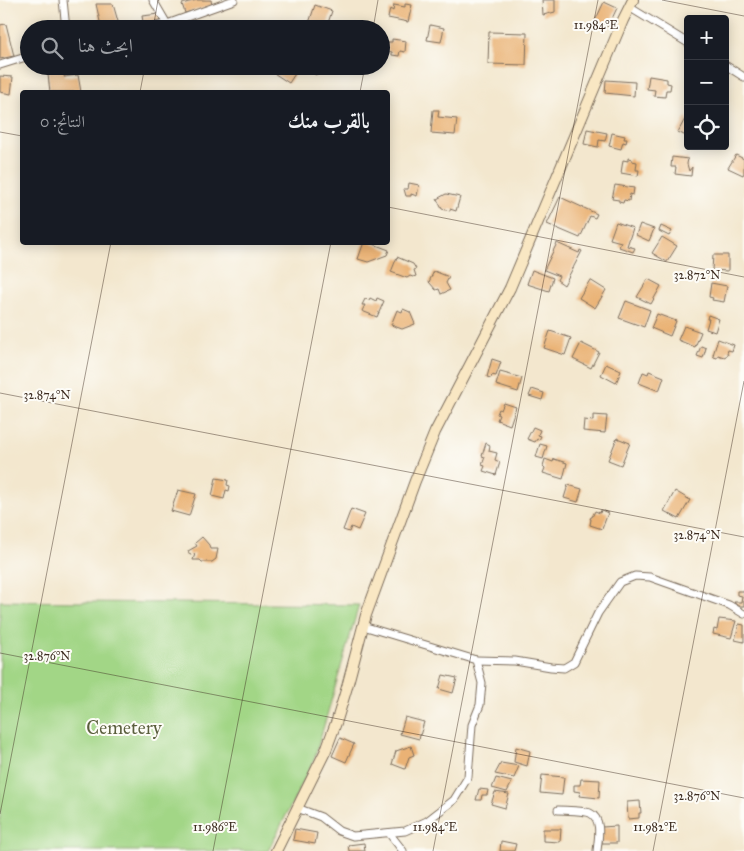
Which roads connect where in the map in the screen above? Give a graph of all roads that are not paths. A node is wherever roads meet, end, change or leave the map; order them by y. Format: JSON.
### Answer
{"nodes":[{"id":1,"x":62,"y":0,"type":"edge"},
{"id":2,"x":153,"y":0,"type":"edge"},
{"id":3,"x":234,"y":0,"type":"edge"},
{"id":4,"x":632,"y":4,"type":"edge"},
{"id":5,"x":65,"y":20,"type":"edge"},
{"id":6,"x":165,"y":20,"type":"edge"},
{"id":7,"x":178,"y":20,"type":"edge"},
{"id":8,"x":684,"y":39,"type":"edge"},
{"id":9,"x":20,"y":59,"type":"edge"},
{"id":10,"x":0,"y":65,"type":"edge"},
{"id":11,"x":729,"y":68,"type":"edge"},
{"id":12,"x":744,"y":77,"type":"edge"},
{"id":13,"x":744,"y":614,"type":"edge"},
{"id":14,"x":363,"y":626,"type":"junction"},
{"id":15,"x":476,"y":660,"type":"junction"},
{"id":16,"x":297,"y":808,"type":"junction"},
{"id":17,"x":558,"y":810,"type":"dead end"},
{"id":18,"x":389,"y":833,"type":"junction"},
{"id":19,"x":276,"y":851,"type":"edge"},
{"id":20,"x":403,"y":851,"type":"edge"},
{"id":21,"x":597,"y":851,"type":"edge"}],
"edges":[{"from":1,"to":5,"type":"street"},
{"from":2,"to":6,"type":"street"},
{"from":3,"to":7,"type":"street"},
{"from":4,"to":8,"type":"street"},
{"from":4,"to":14,"type":"street"},
{"from":9,"to":10,"type":"street"},
{"from":11,"to":12,"type":"street"},
{"from":13,"to":15,"type":"street"},
{"from":14,"to":15,"type":"street"},
{"from":14,"to":16,"type":"street"},
{"from":15,"to":18,"type":"street"},
{"from":16,"to":18,"type":"street"},
{"from":16,"to":19,"type":"street"},
{"from":17,"to":21,"type":"street"},
{"from":18,"to":20,"type":"street"}]}
